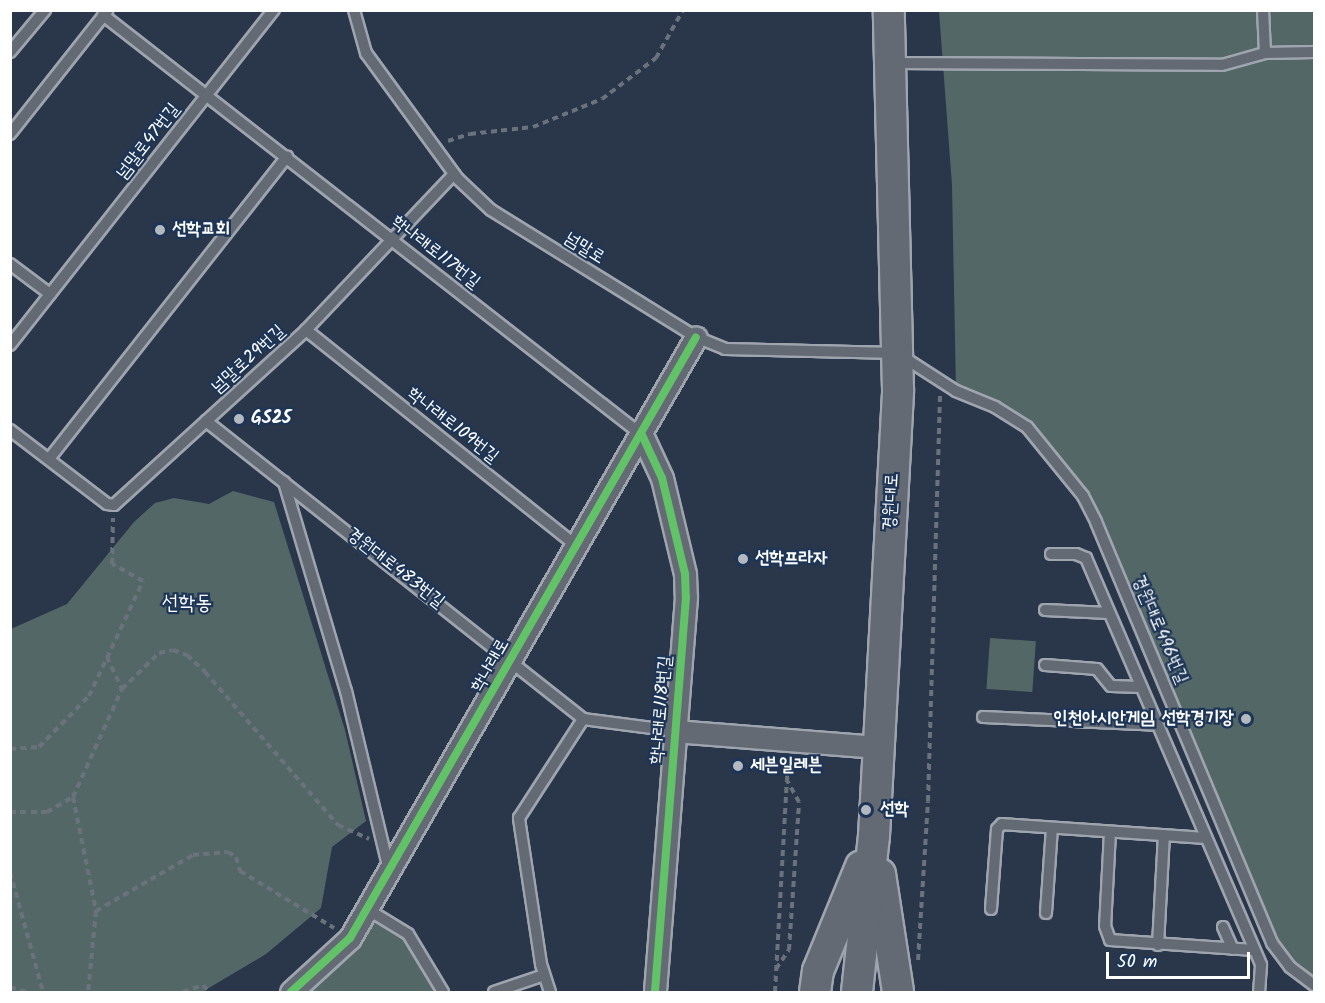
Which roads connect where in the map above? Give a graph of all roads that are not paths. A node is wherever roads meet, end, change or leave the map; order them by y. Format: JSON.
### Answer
{"nodes":[{"id":1,"x":45,"y":10,"type":"edge"},
{"id":2,"x":274,"y":10,"type":"edge"},
{"id":3,"x":354,"y":10,"type":"edge"},
{"id":4,"x":889,"y":10,"type":"edge"},
{"id":5,"x":1263,"y":10,"type":"edge"},
{"id":6,"x":105,"y":13,"type":"edge"},
{"id":7,"x":10,"y":52,"type":"edge"},
{"id":8,"x":1314,"y":52,"type":"edge"},
{"id":9,"x":1265,"y":53,"type":"junction"},
{"id":10,"x":890,"y":63,"type":"junction"},
{"id":11,"x":208,"y":94,"type":"junction"},
{"id":12,"x":10,"y":113,"type":"edge"},
{"id":13,"x":21,"y":121,"type":"junction"},
{"id":14,"x":10,"y":134,"type":"edge"},
{"id":15,"x":287,"y":157,"type":"junction"},
{"id":16,"x":454,"y":174,"type":"junction"},
{"id":17,"x":391,"y":240,"type":"junction"},
{"id":18,"x":10,"y":264,"type":"edge"},
{"id":19,"x":50,"y":294,"type":"junction"},
{"id":20,"x":306,"y":330,"type":"junction"},
{"id":21,"x":696,"y":338,"type":"junction"},
{"id":22,"x":10,"y":345,"type":"edge"},
{"id":23,"x":897,"y":353,"type":"junction"},
{"id":24,"x":206,"y":421,"type":"junction"},
{"id":25,"x":10,"y":430,"type":"edge"},
{"id":26,"x":642,"y":435,"type":"junction"},
{"id":27,"x":49,"y":459,"type":"junction"},
{"id":28,"x":284,"y":482,"type":"junction"},
{"id":29,"x":578,"y":547,"type":"junction"},
{"id":30,"x":1051,"y":554,"type":"dead end"},
{"id":31,"x":1045,"y":610,"type":"dead end"},
{"id":32,"x":1109,"y":613,"type":"junction"},
{"id":33,"x":512,"y":661,"type":"junction"},
{"id":34,"x":1046,"y":665,"type":"dead end"},
{"id":35,"x":1141,"y":687,"type":"junction"},
{"id":36,"x":983,"y":717,"type":"dead end"},
{"id":37,"x":583,"y":719,"type":"junction"},
{"id":38,"x":1156,"y":725,"type":"junction"},
{"id":39,"x":675,"y":731,"type":"junction"},
{"id":40,"x":879,"y":747,"type":"junction"},
{"id":41,"x":1052,"y":828,"type":"junction"},
{"id":42,"x":1110,"y":832,"type":"junction"},
{"id":43,"x":1164,"y":835,"type":"junction"},
{"id":44,"x":874,"y":836,"type":"junction"},
{"id":45,"x":1205,"y":838,"type":"junction"},
{"id":46,"x":389,"y":871,"type":"junction"},
{"id":47,"x":367,"y":909,"type":"junction"},
{"id":48,"x":991,"y":909,"type":"dead end"},
{"id":49,"x":1046,"y":913,"type":"dead end"},
{"id":50,"x":1223,"y":927,"type":"dead end"},
{"id":51,"x":1158,"y":945,"type":"junction"},
{"id":52,"x":1233,"y":949,"type":"junction"},
{"id":53,"x":1254,"y":950,"type":"junction"},
{"id":54,"x":544,"y":975,"type":"junction"},
{"id":55,"x":1314,"y":985,"type":"edge"},
{"id":56,"x":291,"y":993,"type":"edge"},
{"id":57,"x":443,"y":993,"type":"edge"},
{"id":58,"x":494,"y":993,"type":"edge"},
{"id":59,"x":550,"y":993,"type":"edge"},
{"id":60,"x":655,"y":993,"type":"edge"},
{"id":61,"x":815,"y":993,"type":"edge"},
{"id":62,"x":857,"y":993,"type":"edge"},
{"id":63,"x":898,"y":993,"type":"edge"},
{"id":64,"x":1259,"y":993,"type":"edge"}],
"edges":[{"from":1,"to":7,"type":"lane"},
{"from":2,"to":11,"type":"lane","name":"넘말로47번길"},
{"from":3,"to":16,"type":"lane","name":"넘말로"},
{"from":4,"to":10,"type":"main road","name":"경원대로"},
{"from":5,"to":9,"type":"lane"},
{"from":6,"to":11,"type":"lane","name":"학나래로117번길"},
{"from":6,"to":13,"type":"lane"},
{"from":8,"to":9,"type":"lane"},
{"from":9,"to":10,"type":"lane"},
{"from":10,"to":23,"type":"main road","name":"경원대로"},
{"from":11,"to":15,"type":"lane","name":"학나래로117번길"},
{"from":11,"to":19,"type":"lane","name":"넘말로47번길"},
{"from":12,"to":13,"type":"lane"},
{"from":13,"to":14,"type":"lane"},
{"from":15,"to":17,"type":"lane","name":"학나래로117번길"},
{"from":15,"to":27,"type":"lane"},
{"from":16,"to":17,"type":"lane","name":"넘말로29번길"},
{"from":16,"to":21,"type":"lane","name":"넘말로"},
{"from":17,"to":20,"type":"lane","name":"넘말로29번길"},
{"from":17,"to":26,"type":"lane","name":"학나래로117번길"},
{"from":18,"to":19,"type":"lane"},
{"from":19,"to":22,"type":"lane","name":"넘말로47번길"},
{"from":20,"to":24,"type":"lane","name":"넘말로29번길"},
{"from":20,"to":29,"type":"lane","name":"학나래로109번길"},
{"from":21,"to":23,"type":"lane","name":"넘말로"},
{"from":21,"to":26,"type":"street","name":"학나래로"},
{"from":23,"to":40,"type":"main road","name":"경원대로"},
{"from":23,"to":55,"type":"lane","name":"경원대로496번길"},
{"from":24,"to":27,"type":"lane","name":"넘말로29번길"},
{"from":24,"to":28,"type":"lane","name":"경원대로483번길"},
{"from":25,"to":27,"type":"lane"},
{"from":26,"to":29,"type":"street","name":"학나래로"},
{"from":26,"to":39,"type":"street","name":"학나래로118번길"},
{"from":28,"to":33,"type":"lane","name":"경원대로483번길"},
{"from":28,"to":46,"type":"lane"},
{"from":29,"to":33,"type":"street","name":"학나래로"},
{"from":30,"to":32,"type":"lane"},
{"from":31,"to":32,"type":"lane"},
{"from":32,"to":35,"type":"lane"},
{"from":33,"to":37,"type":"lane","name":"경원대로483번길"},
{"from":33,"to":46,"type":"street","name":"학나래로"},
{"from":34,"to":35,"type":"lane"},
{"from":35,"to":38,"type":"lane"},
{"from":36,"to":38,"type":"lane"},
{"from":37,"to":39,"type":"lane"},
{"from":37,"to":54,"type":"lane"},
{"from":38,"to":45,"type":"lane"},
{"from":39,"to":40,"type":"street"},
{"from":39,"to":60,"type":"street","name":"학나래로118번길"},
{"from":40,"to":44,"type":"main road","name":"경원대로"},
{"from":41,"to":42,"type":"lane"},
{"from":41,"to":48,"type":"lane"},
{"from":41,"to":49,"type":"lane"},
{"from":42,"to":43,"type":"lane"},
{"from":42,"to":51,"type":"lane"},
{"from":43,"to":45,"type":"lane"},
{"from":43,"to":51,"type":"lane"},
{"from":44,"to":61,"type":"main road"},
{"from":44,"to":62,"type":"main road","name":"경원대로"},
{"from":44,"to":63,"type":"main road"},
{"from":45,"to":53,"type":"lane"},
{"from":46,"to":47,"type":"street","name":"학나래로"},
{"from":47,"to":56,"type":"street","name":"학나래로"},
{"from":47,"to":57,"type":"lane"},
{"from":50,"to":52,"type":"lane"},
{"from":51,"to":52,"type":"lane"},
{"from":52,"to":53,"type":"lane"},
{"from":53,"to":64,"type":"lane"},
{"from":54,"to":58,"type":"lane"},
{"from":54,"to":59,"type":"lane"}]}
